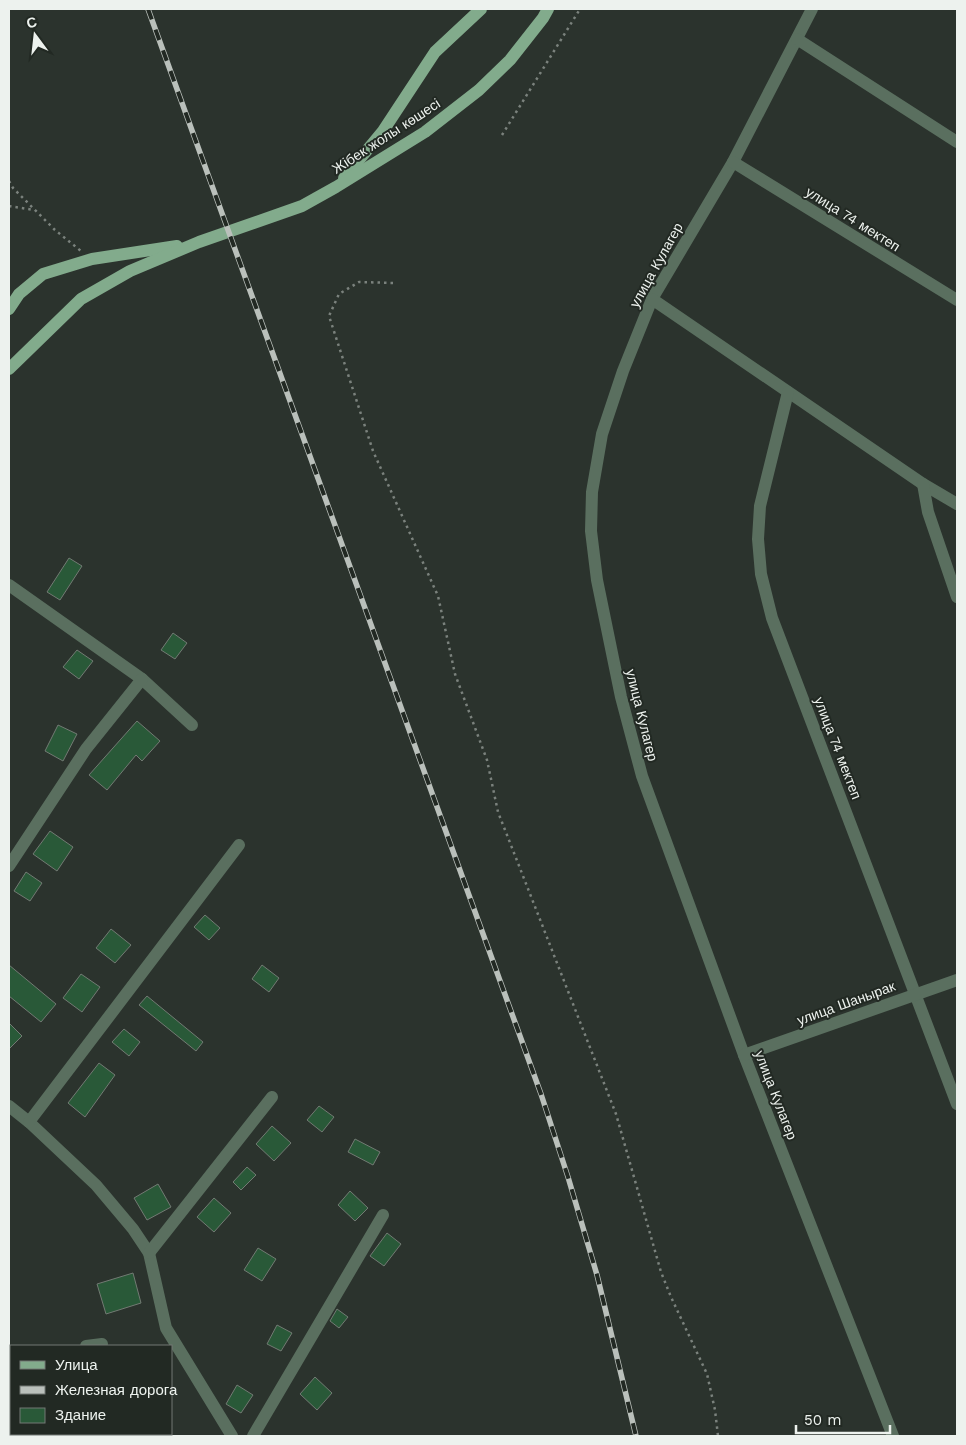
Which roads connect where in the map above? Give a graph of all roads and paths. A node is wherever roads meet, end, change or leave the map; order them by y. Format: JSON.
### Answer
{"nodes":[{"id":1,"x":481,"y":9,"type":"edge"},
{"id":2,"x":548,"y":9,"type":"edge"},
{"id":3,"x":580,"y":9,"type":"edge"},
{"id":4,"x":812,"y":9,"type":"edge"},
{"id":5,"x":797,"y":39,"type":"junction"},
{"id":6,"x":502,"y":135,"type":"dead end"},
{"id":7,"x":957,"y":142,"type":"edge"},
{"id":8,"x":732,"y":162,"type":"junction"},
{"id":9,"x":9,"y":181,"type":"edge"},
{"id":10,"x":336,"y":187,"type":"junction"},
{"id":11,"x":9,"y":206,"type":"edge"},
{"id":12,"x":35,"y":210,"type":"junction"},
{"id":13,"x":199,"y":242,"type":"junction"},
{"id":14,"x":92,"y":259,"type":"junction"},
{"id":15,"x":393,"y":283,"type":"dead end"},
{"id":16,"x":652,"y":299,"type":"junction"},
{"id":17,"x":957,"y":300,"type":"edge"},
{"id":18,"x":9,"y":309,"type":"edge"},
{"id":19,"x":9,"y":369,"type":"edge"},
{"id":20,"x":788,"y":392,"type":"junction"},
{"id":21,"x":923,"y":484,"type":"junction"},
{"id":22,"x":957,"y":504,"type":"edge"},
{"id":23,"x":9,"y":584,"type":"edge"},
{"id":24,"x":957,"y":597,"type":"edge"},
{"id":25,"x":142,"y":679,"type":"junction"},
{"id":26,"x":192,"y":726,"type":"dead end"},
{"id":27,"x":239,"y":845,"type":"dead end"},
{"id":28,"x":9,"y":866,"type":"edge"},
{"id":29,"x":957,"y":980,"type":"edge"},
{"id":30,"x":916,"y":994,"type":"junction"},
{"id":31,"x":744,"y":1055,"type":"junction"},
{"id":32,"x":272,"y":1097,"type":"dead end"},
{"id":33,"x":957,"y":1104,"type":"edge"},
{"id":34,"x":9,"y":1106,"type":"edge"},
{"id":35,"x":29,"y":1122,"type":"junction"},
{"id":36,"x":383,"y":1216,"type":"dead end"},
{"id":37,"x":149,"y":1253,"type":"junction"},
{"id":38,"x":102,"y":1344,"type":"dead end"},
{"id":39,"x":94,"y":1345,"type":"edge"},
{"id":40,"x":232,"y":1436,"type":"edge"},
{"id":41,"x":253,"y":1436,"type":"edge"},
{"id":42,"x":718,"y":1436,"type":"edge"},
{"id":43,"x":893,"y":1436,"type":"edge"}],
"edges":[{"from":1,"to":10,"type":"main road","name":"Жібек жолы көшесі"},
{"from":2,"to":10,"type":"main road","name":"Жібек жолы көшесі"},
{"from":3,"to":6,"type":"path"},
{"from":4,"to":5,"type":"street","name":"улица Кулагер"},
{"from":5,"to":7,"type":"street"},
{"from":5,"to":8,"type":"street","name":"улица Кулагер"},
{"from":8,"to":16,"type":"street","name":"улица Кулагер"},
{"from":8,"to":17,"type":"street","name":"улица 74 мектеп"},
{"from":9,"to":12,"type":"path"},
{"from":10,"to":13,"type":"main road"},
{"from":11,"to":12,"type":"path"},
{"from":12,"to":14,"type":"path"},
{"from":13,"to":14,"type":"main road"},
{"from":13,"to":19,"type":"main road"},
{"from":14,"to":18,"type":"main road"},
{"from":15,"to":42,"type":"path"},
{"from":16,"to":20,"type":"street"},
{"from":16,"to":31,"type":"street","name":"улица Кулагер"},
{"from":20,"to":21,"type":"street"},
{"from":20,"to":30,"type":"street","name":"улица 74 мектеп"},
{"from":21,"to":22,"type":"street"},
{"from":21,"to":24,"type":"street"},
{"from":23,"to":25,"type":"street"},
{"from":25,"to":26,"type":"street"},
{"from":25,"to":28,"type":"street"},
{"from":27,"to":35,"type":"street"},
{"from":29,"to":30,"type":"street","name":"улица Шанырак"},
{"from":30,"to":31,"type":"street","name":"улица Шанырак"},
{"from":30,"to":33,"type":"street","name":"улица 74 мектеп"},
{"from":31,"to":43,"type":"street","name":"улица Кулагер"},
{"from":32,"to":37,"type":"street"},
{"from":34,"to":35,"type":"street"},
{"from":35,"to":37,"type":"street"},
{"from":36,"to":41,"type":"street"},
{"from":37,"to":40,"type":"street"},
{"from":38,"to":39,"type":"street"}]}
